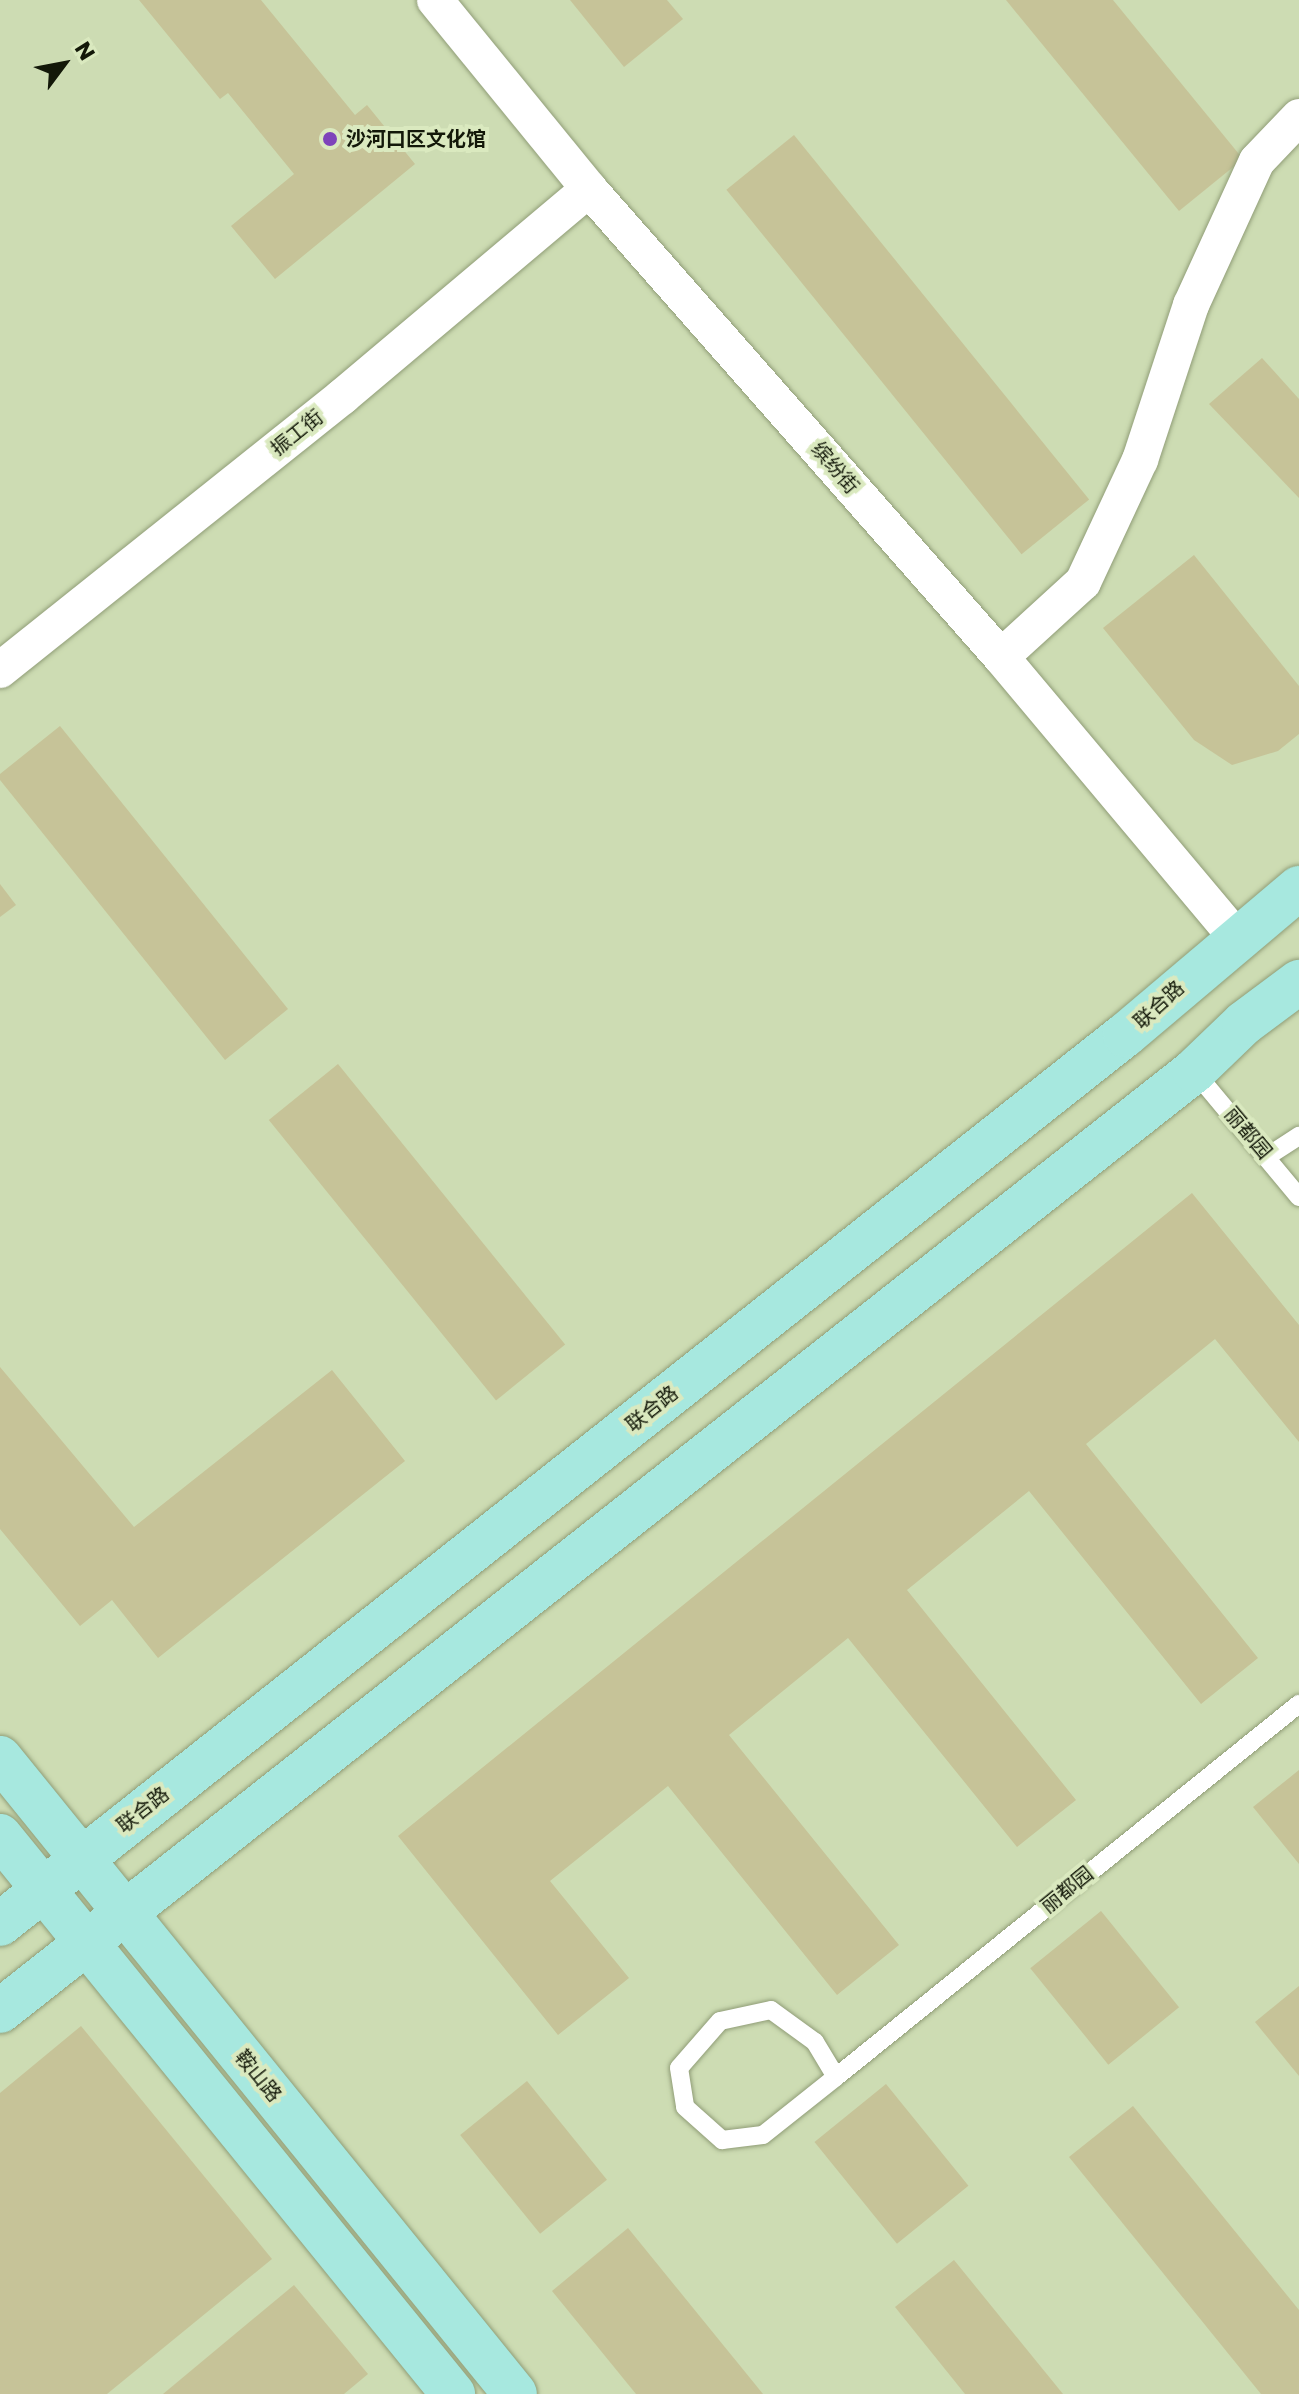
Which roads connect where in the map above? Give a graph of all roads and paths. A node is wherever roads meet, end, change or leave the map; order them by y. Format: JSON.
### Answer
{"nodes":[{"id":1,"x":435,"y":0,"type":"edge"},
{"id":2,"x":1299,"y":117,"type":"edge"},
{"id":3,"x":589,"y":189,"type":"junction"},
{"id":4,"x":1001,"y":657,"type":"junction"},
{"id":5,"x":0,"y":670,"type":"edge"},
{"id":6,"x":1299,"y":886,"type":"edge"},
{"id":7,"x":1250,"y":926,"type":"junction"},
{"id":8,"x":1299,"y":982,"type":"edge"},
{"id":9,"x":1299,"y":996,"type":"edge"},
{"id":10,"x":1194,"y":1071,"type":"junction"},
{"id":11,"x":1299,"y":1136,"type":"edge"},
{"id":12,"x":1268,"y":1156,"type":"junction"},
{"id":13,"x":1299,"y":1197,"type":"edge"},
{"id":14,"x":1299,"y":1704,"type":"edge"},
{"id":15,"x":0,"y":1758,"type":"edge"},
{"id":16,"x":0,"y":1836,"type":"edge"},
{"id":17,"x":82,"y":1859,"type":"junction"},
{"id":18,"x":43,"y":1889,"type":"junction"},
{"id":19,"x":126,"y":1913,"type":"junction"},
{"id":20,"x":0,"y":1924,"type":"edge"},
{"id":21,"x":86,"y":1942,"type":"junction"},
{"id":22,"x":0,"y":2011,"type":"edge"},
{"id":23,"x":836,"y":2077,"type":"junction"},
{"id":24,"x":453,"y":2394,"type":"edge"},
{"id":25,"x":515,"y":2394,"type":"edge"}],
"edges":[{"from":1,"to":3,"type":"street","name":"缤纷街"},
{"from":2,"to":4,"type":"street"},
{"from":3,"to":4,"type":"street","name":"缤纷街"},
{"from":3,"to":5,"type":"street","name":"振工街"},
{"from":4,"to":7,"type":"street","name":"缤纷街"},
{"from":6,"to":7,"type":"main road","name":"联合路"},
{"from":7,"to":17,"type":"main road","name":"联合路"},
{"from":8,"to":10,"type":"main road"},
{"from":9,"to":10,"type":"street"},
{"from":10,"to":12,"type":"lane","name":"丽都园"},
{"from":10,"to":19,"type":"main road"},
{"from":11,"to":12,"type":"lane"},
{"from":12,"to":13,"type":"lane","name":"丽都园"},
{"from":14,"to":23,"type":"lane","name":"丽都园"},
{"from":15,"to":17,"type":"main road","name":"鞍山路"},
{"from":16,"to":18,"type":"main road"},
{"from":17,"to":18,"type":"main road","name":"联合路"},
{"from":17,"to":19,"type":"main road","name":"鞍山路"},
{"from":18,"to":20,"type":"main road","name":"联合路"},
{"from":18,"to":21,"type":"main road"},
{"from":19,"to":21,"type":"main road"},
{"from":19,"to":25,"type":"main road","name":"鞍山路"},
{"from":21,"to":22,"type":"main road"},
{"from":21,"to":24,"type":"main road"},
{"from":23,"to":23,"type":"lane","name":"丽都园"}]}
